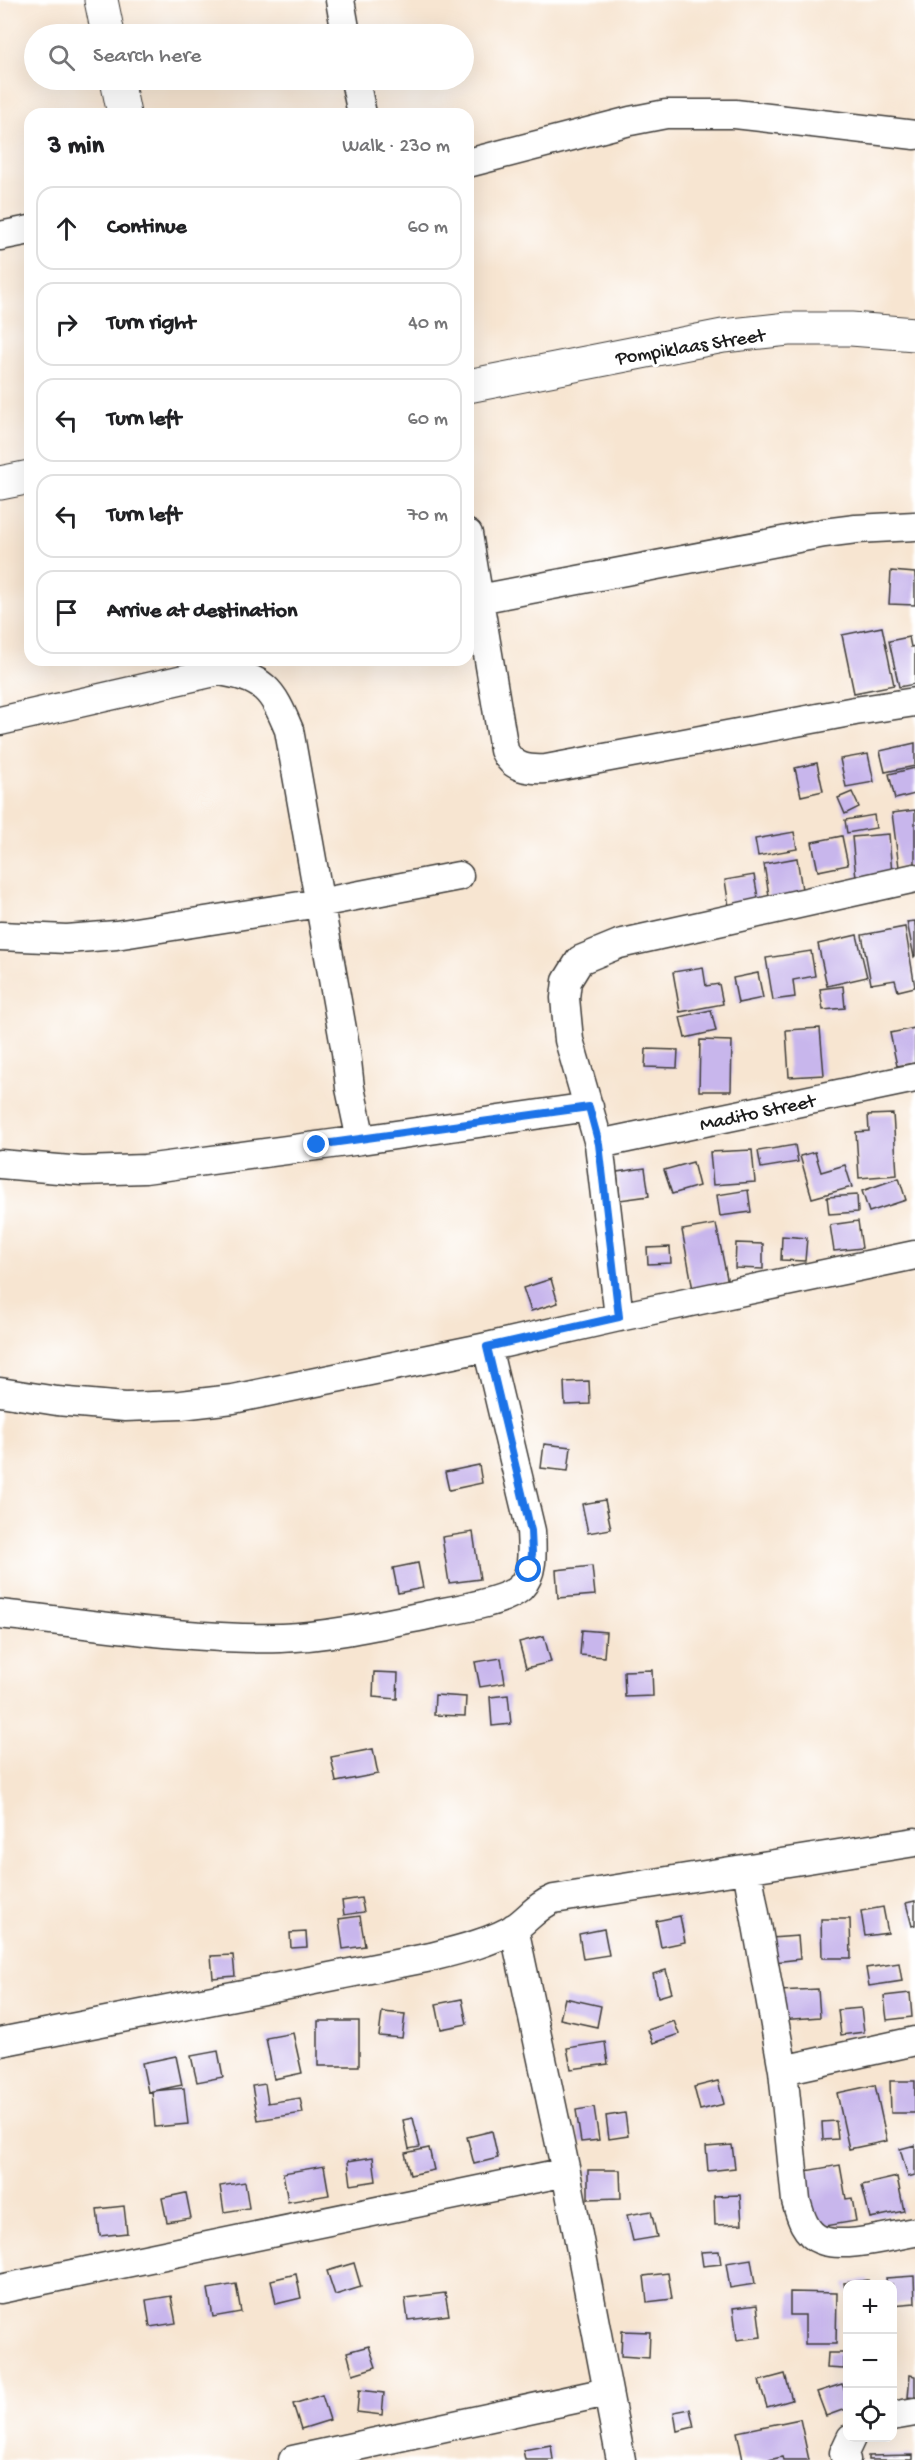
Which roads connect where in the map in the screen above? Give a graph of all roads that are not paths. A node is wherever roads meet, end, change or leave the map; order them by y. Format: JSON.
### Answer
{"nodes":[{"id":1,"x":100,"y":0,"type":"edge"},
{"id":2,"x":347,"y":2,"type":"edge"},
{"id":3,"x":106,"y":24,"type":"edge"},
{"id":4,"x":346,"y":24,"type":"edge"},
{"id":5,"x":119,"y":90,"type":"edge"},
{"id":6,"x":357,"y":90,"type":"edge"},
{"id":7,"x":123,"y":108,"type":"edge"},
{"id":8,"x":361,"y":108,"type":"edge"},
{"id":9,"x":915,"y":135,"type":"edge"},
{"id":10,"x":474,"y":161,"type":"edge"},
{"id":11,"x":24,"y":231,"type":"edge"},
{"id":12,"x":0,"y":236,"type":"edge"},
{"id":13,"x":915,"y":334,"type":"edge"},
{"id":14,"x":474,"y":385,"type":"edge"},
{"id":15,"x":24,"y":478,"type":"edge"},
{"id":16,"x":0,"y":483,"type":"edge"},
{"id":17,"x":915,"y":526,"type":"edge"},
{"id":18,"x":474,"y":569,"type":"edge"},
{"id":19,"x":479,"y":599,"type":"junction"},
{"id":20,"x":915,"y":702,"type":"edge"},
{"id":21,"x":0,"y":721,"type":"edge"},
{"id":22,"x":459,"y":876,"type":"dead end"},
{"id":23,"x":915,"y":878,"type":"edge"},
{"id":24,"x":319,"y":903,"type":"junction"},
{"id":25,"x":0,"y":936,"type":"edge"},
{"id":26,"x":915,"y":1078,"type":"edge"},
{"id":27,"x":589,"y":1107,"type":"junction"},
{"id":28,"x":361,"y":1140,"type":"junction"},
{"id":29,"x":599,"y":1144,"type":"junction"},
{"id":30,"x":0,"y":1164,"type":"edge"},
{"id":31,"x":915,"y":1255,"type":"edge"},
{"id":32,"x":619,"y":1317,"type":"junction"},
{"id":33,"x":487,"y":1347,"type":"junction"},
{"id":34,"x":0,"y":1392,"type":"edge"},
{"id":35,"x":0,"y":1614,"type":"edge"},
{"id":36,"x":915,"y":1842,"type":"edge"},
{"id":37,"x":747,"y":1869,"type":"junction"},
{"id":38,"x":514,"y":1928,"type":"junction"},
{"id":39,"x":915,"y":2041,"type":"edge"},
{"id":40,"x":0,"y":2042,"type":"edge"},
{"id":41,"x":783,"y":2070,"type":"junction"},
{"id":42,"x":566,"y":2172,"type":"junction"},
{"id":43,"x":915,"y":2232,"type":"edge"},
{"id":44,"x":0,"y":2289,"type":"edge"},
{"id":45,"x":607,"y":2392,"type":"junction"},
{"id":46,"x":915,"y":2412,"type":"edge"},
{"id":47,"x":897,"y":2415,"type":"edge"},
{"id":48,"x":848,"y":2442,"type":"edge"},
{"id":49,"x":293,"y":2460,"type":"edge"},
{"id":50,"x":621,"y":2460,"type":"edge"},
{"id":51,"x":846,"y":2460,"type":"edge"}],
"edges":[{"from":1,"to":3,"type":"street"},
{"from":2,"to":4,"type":"street"},
{"from":5,"to":7,"type":"street"},
{"from":6,"to":8,"type":"street"},
{"from":9,"to":10,"type":"street"},
{"from":11,"to":12,"type":"street"},
{"from":13,"to":14,"type":"street","name":"Pompiklaas Street"},
{"from":15,"to":16,"type":"street"},
{"from":17,"to":19,"type":"street"},
{"from":18,"to":19,"type":"street"},
{"from":19,"to":20,"type":"street"},
{"from":21,"to":24,"type":"street"},
{"from":22,"to":24,"type":"street"},
{"from":23,"to":27,"type":"street"},
{"from":24,"to":25,"type":"street"},
{"from":24,"to":28,"type":"street"},
{"from":26,"to":29,"type":"street","name":"Madito Street"},
{"from":27,"to":28,"type":"street"},
{"from":27,"to":29,"type":"street"},
{"from":28,"to":30,"type":"street"},
{"from":29,"to":32,"type":"street"},
{"from":31,"to":32,"type":"street"},
{"from":32,"to":33,"type":"street"},
{"from":33,"to":34,"type":"street"},
{"from":33,"to":35,"type":"street"},
{"from":36,"to":37,"type":"street"},
{"from":37,"to":38,"type":"street"},
{"from":37,"to":41,"type":"street"},
{"from":38,"to":40,"type":"street"},
{"from":38,"to":42,"type":"street"},
{"from":39,"to":41,"type":"street"},
{"from":41,"to":43,"type":"street"},
{"from":42,"to":44,"type":"street"},
{"from":42,"to":45,"type":"street"},
{"from":45,"to":49,"type":"street"},
{"from":45,"to":50,"type":"street"},
{"from":46,"to":47,"type":"street"},
{"from":48,"to":51,"type":"street"}]}
